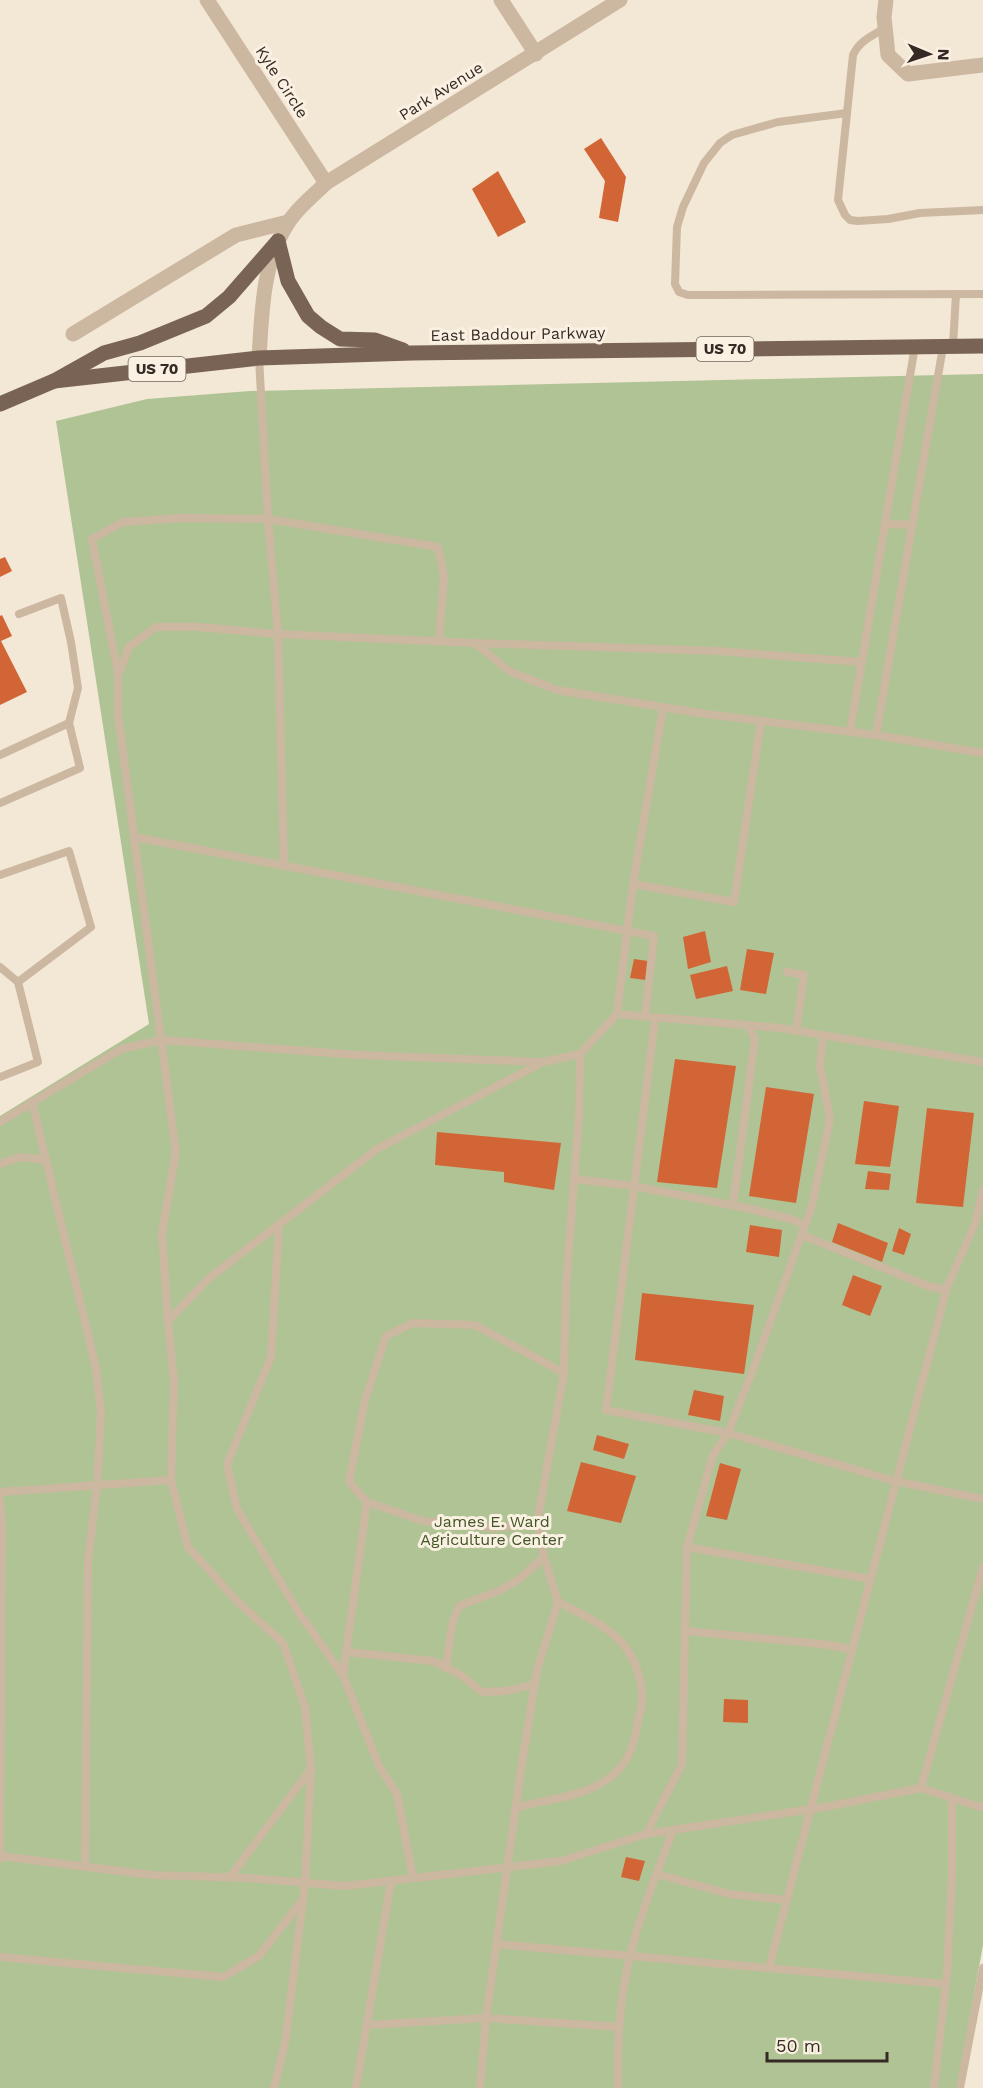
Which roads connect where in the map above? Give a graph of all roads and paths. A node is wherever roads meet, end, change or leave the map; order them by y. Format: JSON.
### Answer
{"nodes":[{"id":1,"x":207,"y":0,"type":"edge"},
{"id":2,"x":501,"y":0,"type":"edge"},
{"id":3,"x":620,"y":0,"type":"edge"},
{"id":4,"x":886,"y":0,"type":"edge"},
{"id":5,"x":885,"y":28,"type":"junction"},
{"id":6,"x":536,"y":54,"type":"junction"},
{"id":7,"x":983,"y":65,"type":"edge"},
{"id":8,"x":847,"y":113,"type":"junction"},
{"id":9,"x":326,"y":183,"type":"junction"},
{"id":10,"x":983,"y":210,"type":"edge"},
{"id":11,"x":288,"y":222,"type":"junction"},
{"id":12,"x":278,"y":240,"type":"junction"},
{"id":13,"x":956,"y":294,"type":"junction"},
{"id":14,"x":983,"y":294,"type":"edge"},
{"id":15,"x":73,"y":334,"type":"dead end"},
{"id":16,"x":915,"y":346,"type":"junction"},
{"id":17,"x":948,"y":346,"type":"junction"},
{"id":18,"x":983,"y":346,"type":"edge"},
{"id":19,"x":412,"y":353,"type":"junction"},
{"id":20,"x":259,"y":358,"type":"junction"},
{"id":21,"x":54,"y":381,"type":"junction"},
{"id":22,"x":0,"y":404,"type":"edge"},
{"id":23,"x":268,"y":519,"type":"junction"},
{"id":24,"x":885,"y":524,"type":"junction"},
{"id":25,"x":911,"y":525,"type":"junction"},
{"id":26,"x":19,"y":614,"type":"dead end"},
{"id":27,"x":278,"y":634,"type":"junction"},
{"id":28,"x":439,"y":642,"type":"junction"},
{"id":29,"x":475,"y":643,"type":"junction"},
{"id":30,"x":861,"y":662,"type":"junction"},
{"id":31,"x":118,"y":676,"type":"junction"},
{"id":32,"x":663,"y":708,"type":"junction"},
{"id":33,"x":761,"y":721,"type":"junction"},
{"id":34,"x":69,"y":723,"type":"junction"},
{"id":35,"x":850,"y":732,"type":"junction"},
{"id":36,"x":876,"y":735,"type":"junction"},
{"id":37,"x":983,"y":753,"type":"edge"},
{"id":38,"x":0,"y":755,"type":"edge"},
{"id":39,"x":0,"y":803,"type":"edge"},
{"id":40,"x":134,"y":837,"type":"junction"},
{"id":41,"x":284,"y":865,"type":"junction"},
{"id":42,"x":0,"y":875,"type":"edge"},
{"id":43,"x":633,"y":885,"type":"junction"},
{"id":44,"x":626,"y":930,"type":"junction"},
{"id":45,"x":0,"y":966,"type":"edge"},
{"id":46,"x":787,"y":972,"type":"dead end"},
{"id":47,"x":18,"y":982,"type":"junction"},
{"id":48,"x":617,"y":1014,"type":"junction"},
{"id":49,"x":645,"y":1017,"type":"junction"},
{"id":50,"x":656,"y":1019,"type":"junction"},
{"id":51,"x":748,"y":1026,"type":"junction"},
{"id":52,"x":796,"y":1031,"type":"junction"},
{"id":53,"x":823,"y":1036,"type":"junction"},
{"id":54,"x":162,"y":1040,"type":"junction"},
{"id":55,"x":580,"y":1054,"type":"junction"},
{"id":56,"x":543,"y":1062,"type":"junction"},
{"id":57,"x":983,"y":1062,"type":"edge"},
{"id":58,"x":0,"y":1077,"type":"edge"},
{"id":59,"x":32,"y":1102,"type":"junction"},
{"id":60,"x":0,"y":1122,"type":"edge"},
{"id":61,"x":46,"y":1160,"type":"junction"},
{"id":62,"x":0,"y":1164,"type":"edge"},
{"id":63,"x":574,"y":1179,"type":"junction"},
{"id":64,"x":634,"y":1186,"type":"junction"},
{"id":65,"x":983,"y":1190,"type":"edge"},
{"id":66,"x":733,"y":1205,"type":"junction"},
{"id":67,"x":279,"y":1224,"type":"junction"},
{"id":68,"x":805,"y":1226,"type":"junction"},
{"id":69,"x":802,"y":1235,"type":"junction"},
{"id":70,"x":947,"y":1287,"type":"junction"},
{"id":71,"x":168,"y":1321,"type":"junction"},
{"id":72,"x":564,"y":1373,"type":"junction"},
{"id":73,"x":728,"y":1433,"type":"junction"},
{"id":74,"x":171,"y":1480,"type":"junction"},
{"id":75,"x":896,"y":1481,"type":"junction"},
{"id":76,"x":97,"y":1486,"type":"junction"},
{"id":77,"x":0,"y":1492,"type":"edge"},
{"id":78,"x":983,"y":1499,"type":"edge"},
{"id":79,"x":0,"y":1500,"type":"edge"},
{"id":80,"x":367,"y":1502,"type":"junction"},
{"id":81,"x":537,"y":1523,"type":"junction"},
{"id":82,"x":687,"y":1547,"type":"junction"},
{"id":83,"x":544,"y":1557,"type":"junction"},
{"id":84,"x":983,"y":1568,"type":"edge"},
{"id":85,"x":870,"y":1579,"type":"junction"},
{"id":86,"x":558,"y":1602,"type":"junction"},
{"id":87,"x":685,"y":1631,"type":"junction"},
{"id":88,"x":851,"y":1649,"type":"junction"},
{"id":89,"x":347,"y":1652,"type":"junction"},
{"id":90,"x":446,"y":1668,"type":"junction"},
{"id":91,"x":343,"y":1675,"type":"junction"},
{"id":92,"x":535,"y":1684,"type":"junction"},
{"id":93,"x":310,"y":1769,"type":"junction"},
{"id":94,"x":921,"y":1788,"type":"junction"},
{"id":95,"x":0,"y":1793,"type":"edge"},
{"id":96,"x":952,"y":1798,"type":"junction"},
{"id":97,"x":983,"y":1806,"type":"edge"},
{"id":98,"x":515,"y":1808,"type":"junction"},
{"id":99,"x":809,"y":1809,"type":"junction"},
{"id":100,"x":673,"y":1830,"type":"junction"},
{"id":101,"x":646,"y":1834,"type":"junction"},
{"id":102,"x":0,"y":1857,"type":"edge"},
{"id":103,"x":85,"y":1867,"type":"junction"},
{"id":104,"x":506,"y":1867,"type":"junction"},
{"id":105,"x":657,"y":1874,"type":"junction"},
{"id":106,"x":230,"y":1877,"type":"junction"},
{"id":107,"x":413,"y":1878,"type":"junction"},
{"id":108,"x":391,"y":1881,"type":"junction"},
{"id":109,"x":306,"y":1883,"type":"junction"},
{"id":110,"x":303,"y":1899,"type":"junction"},
{"id":111,"x":786,"y":1900,"type":"junction"},
{"id":112,"x":497,"y":1944,"type":"junction"},
{"id":113,"x":631,"y":1955,"type":"junction"},
{"id":114,"x":0,"y":1957,"type":"edge"},
{"id":115,"x":769,"y":1968,"type":"junction"},
{"id":116,"x":983,"y":1968,"type":"edge"},
{"id":117,"x":946,"y":1984,"type":"junction"},
{"id":118,"x":486,"y":2018,"type":"junction"},
{"id":119,"x":367,"y":2025,"type":"junction"},
{"id":120,"x":619,"y":2027,"type":"junction"},
{"id":121,"x":274,"y":2088,"type":"edge"},
{"id":122,"x":356,"y":2088,"type":"edge"},
{"id":123,"x":480,"y":2088,"type":"edge"},
{"id":124,"x":618,"y":2088,"type":"edge"},
{"id":125,"x":934,"y":2088,"type":"edge"},
{"id":126,"x":960,"y":2088,"type":"edge"}],
"edges":[{"from":1,"to":9,"type":"street","name":"Kyle Circle"},
{"from":2,"to":6,"type":"street"},
{"from":3,"to":6,"type":"street","name":"Park Avenue"},
{"from":4,"to":5,"type":"street"},
{"from":5,"to":7,"type":"street"},
{"from":5,"to":8,"type":"lane"},
{"from":6,"to":9,"type":"street","name":"Park Avenue"},
{"from":8,"to":10,"type":"lane"},
{"from":8,"to":13,"type":"lane"},
{"from":9,"to":11,"type":"street","name":"Park Avenue"},
{"from":11,"to":12,"type":"street","name":"Park Avenue"},
{"from":11,"to":15,"type":"street"},
{"from":12,"to":19,"type":"main road"},
{"from":12,"to":20,"type":"street","name":"Park Avenue"},
{"from":12,"to":21,"type":"main road"},
{"from":13,"to":14,"type":"lane"},
{"from":13,"to":17,"type":"lane"},
{"from":16,"to":17,"type":"main road","name":"East Baddour Parkway","number":"US 70"},
{"from":16,"to":19,"type":"main road","name":"East Baddour Parkway","number":"US 70"},
{"from":16,"to":24,"type":"lane"},
{"from":17,"to":18,"type":"main road","name":"East Baddour Parkway","number":"US 70"},
{"from":17,"to":25,"type":"lane"},
{"from":19,"to":20,"type":"main road","name":"East Baddour Parkway","number":"US 70"},
{"from":20,"to":21,"type":"main road","name":"East Baddour Parkway","number":"US 70"},
{"from":20,"to":23,"type":"lane"},
{"from":21,"to":22,"type":"main road","number":"US 70"},
{"from":23,"to":27,"type":"lane"},
{"from":23,"to":28,"type":"lane"},
{"from":23,"to":31,"type":"lane"},
{"from":24,"to":25,"type":"lane"},
{"from":24,"to":30,"type":"lane"},
{"from":25,"to":36,"type":"lane"},
{"from":26,"to":34,"type":"lane"},
{"from":27,"to":28,"type":"lane"},
{"from":27,"to":31,"type":"lane"},
{"from":27,"to":41,"type":"lane"},
{"from":28,"to":29,"type":"lane"},
{"from":29,"to":30,"type":"lane"},
{"from":29,"to":32,"type":"lane"},
{"from":30,"to":35,"type":"lane"},
{"from":31,"to":40,"type":"lane"},
{"from":32,"to":33,"type":"lane"},
{"from":32,"to":43,"type":"lane"},
{"from":33,"to":35,"type":"lane"},
{"from":33,"to":43,"type":"lane"},
{"from":34,"to":38,"type":"lane"},
{"from":34,"to":39,"type":"lane"},
{"from":35,"to":36,"type":"lane"},
{"from":36,"to":37,"type":"lane"},
{"from":40,"to":41,"type":"lane"},
{"from":40,"to":54,"type":"lane"},
{"from":41,"to":44,"type":"lane"},
{"from":42,"to":47,"type":"lane"},
{"from":43,"to":44,"type":"lane"},
{"from":44,"to":48,"type":"lane"},
{"from":44,"to":49,"type":"lane"},
{"from":45,"to":47,"type":"lane"},
{"from":46,"to":52,"type":"lane"},
{"from":47,"to":58,"type":"lane"},
{"from":48,"to":49,"type":"lane"},
{"from":48,"to":55,"type":"lane"},
{"from":49,"to":50,"type":"lane"},
{"from":50,"to":51,"type":"lane"},
{"from":50,"to":64,"type":"lane"},
{"from":51,"to":52,"type":"lane"},
{"from":51,"to":66,"type":"lane"},
{"from":52,"to":53,"type":"lane"},
{"from":53,"to":57,"type":"lane"},
{"from":53,"to":68,"type":"lane"},
{"from":54,"to":56,"type":"lane"},
{"from":54,"to":59,"type":"lane"},
{"from":54,"to":71,"type":"lane"},
{"from":55,"to":56,"type":"lane"},
{"from":55,"to":63,"type":"lane"},
{"from":56,"to":67,"type":"lane"},
{"from":59,"to":60,"type":"lane"},
{"from":59,"to":61,"type":"lane"},
{"from":61,"to":62,"type":"lane"},
{"from":61,"to":76,"type":"lane"},
{"from":63,"to":64,"type":"lane"},
{"from":63,"to":72,"type":"lane"},
{"from":64,"to":66,"type":"lane"},
{"from":64,"to":73,"type":"lane"},
{"from":65,"to":70,"type":"lane"},
{"from":66,"to":68,"type":"lane"},
{"from":67,"to":71,"type":"lane"},
{"from":67,"to":91,"type":"lane"},
{"from":68,"to":69,"type":"lane"},
{"from":69,"to":70,"type":"lane"},
{"from":69,"to":73,"type":"lane"},
{"from":70,"to":75,"type":"lane"},
{"from":71,"to":74,"type":"lane"},
{"from":72,"to":80,"type":"lane"},
{"from":72,"to":81,"type":"lane"},
{"from":73,"to":75,"type":"lane"},
{"from":73,"to":82,"type":"lane"},
{"from":74,"to":76,"type":"lane"},
{"from":74,"to":93,"type":"lane"},
{"from":75,"to":78,"type":"lane"},
{"from":75,"to":85,"type":"lane"},
{"from":76,"to":77,"type":"lane"},
{"from":76,"to":103,"type":"lane"},
{"from":79,"to":95,"type":"lane"},
{"from":80,"to":81,"type":"lane"},
{"from":80,"to":89,"type":"lane"},
{"from":81,"to":83,"type":"lane"},
{"from":82,"to":85,"type":"lane"},
{"from":82,"to":87,"type":"lane"},
{"from":83,"to":86,"type":"lane"},
{"from":83,"to":90,"type":"lane"},
{"from":84,"to":94,"type":"lane"},
{"from":85,"to":88,"type":"lane"},
{"from":86,"to":92,"type":"lane"},
{"from":86,"to":98,"type":"lane"},
{"from":87,"to":88,"type":"lane"},
{"from":87,"to":101,"type":"lane"},
{"from":88,"to":99,"type":"lane"},
{"from":89,"to":90,"type":"lane"},
{"from":89,"to":91,"type":"lane"},
{"from":90,"to":92,"type":"lane"},
{"from":91,"to":107,"type":"lane"},
{"from":92,"to":98,"type":"lane"},
{"from":93,"to":106,"type":"lane"},
{"from":93,"to":109,"type":"lane"},
{"from":94,"to":96,"type":"lane"},
{"from":94,"to":99,"type":"lane"},
{"from":95,"to":102,"type":"lane"},
{"from":96,"to":97,"type":"lane"},
{"from":96,"to":117,"type":"lane"},
{"from":98,"to":104,"type":"lane"},
{"from":99,"to":100,"type":"lane"},
{"from":99,"to":111,"type":"lane"},
{"from":100,"to":101,"type":"lane"},
{"from":100,"to":105,"type":"lane"},
{"from":101,"to":104,"type":"lane"},
{"from":102,"to":103,"type":"lane"},
{"from":103,"to":106,"type":"lane"},
{"from":104,"to":107,"type":"lane"},
{"from":104,"to":112,"type":"lane"},
{"from":105,"to":111,"type":"lane"},
{"from":105,"to":113,"type":"lane"},
{"from":106,"to":109,"type":"lane"},
{"from":107,"to":108,"type":"lane"},
{"from":108,"to":109,"type":"lane"},
{"from":108,"to":119,"type":"lane"},
{"from":109,"to":110,"type":"lane"},
{"from":110,"to":114,"type":"lane"},
{"from":110,"to":121,"type":"lane"},
{"from":111,"to":115,"type":"lane"},
{"from":112,"to":113,"type":"lane"},
{"from":112,"to":118,"type":"lane"},
{"from":113,"to":115,"type":"lane"},
{"from":113,"to":120,"type":"lane"},
{"from":115,"to":117,"type":"lane"},
{"from":116,"to":126,"type":"lane"},
{"from":117,"to":125,"type":"lane"},
{"from":118,"to":119,"type":"lane"},
{"from":118,"to":120,"type":"lane"},
{"from":118,"to":123,"type":"lane"},
{"from":119,"to":122,"type":"lane"},
{"from":120,"to":124,"type":"lane"}]}
